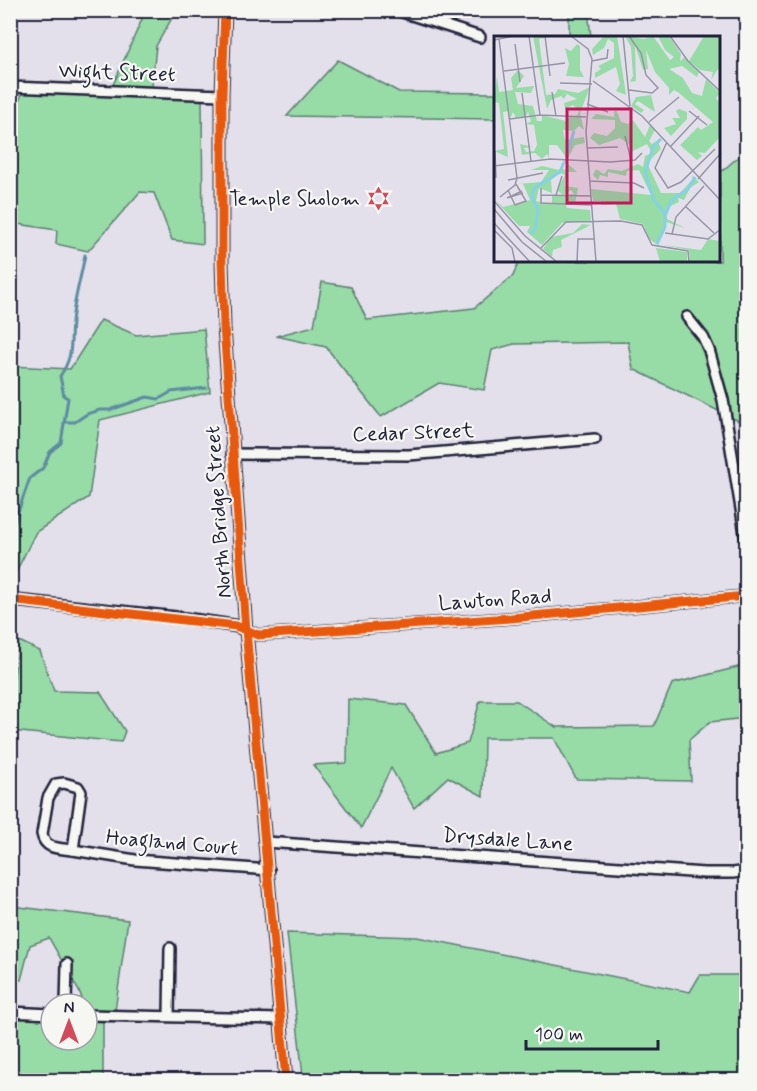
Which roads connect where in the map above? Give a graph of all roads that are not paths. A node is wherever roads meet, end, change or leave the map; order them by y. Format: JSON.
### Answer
{"nodes":[{"id":1,"x":225,"y":10,"type":"edge"},
{"id":2,"x":396,"y":10,"type":"edge"},
{"id":3,"x":480,"y":37,"type":"dead end"},
{"id":4,"x":10,"y":87,"type":"edge"},
{"id":5,"x":222,"y":95,"type":"junction"},
{"id":6,"x":687,"y":317,"type":"dead end"},
{"id":7,"x":595,"y":439,"type":"dead end"},
{"id":8,"x":232,"y":454,"type":"junction"},
{"id":9,"x":747,"y":540,"type":"edge"},
{"id":10,"x":747,"y":597,"type":"edge"},
{"id":11,"x":10,"y":600,"type":"edge"},
{"id":12,"x":246,"y":630,"type":"junction"},
{"id":13,"x":266,"y":842,"type":"junction"},
{"id":14,"x":73,"y":850,"type":"junction"},
{"id":15,"x":268,"y":870,"type":"junction"},
{"id":16,"x":747,"y":871,"type":"edge"},
{"id":17,"x":170,"y":948,"type":"dead end"},
{"id":18,"x":67,"y":964,"type":"dead end"},
{"id":19,"x":66,"y":992,"type":"edge"},
{"id":20,"x":10,"y":1012,"type":"edge"},
{"id":21,"x":39,"y":1013,"type":"edge"},
{"id":22,"x":99,"y":1015,"type":"edge"},
{"id":23,"x":169,"y":1016,"type":"junction"},
{"id":24,"x":281,"y":1019,"type":"junction"},
{"id":25,"x":286,"y":1080,"type":"edge"}],
"edges":[{"from":1,"to":5,"type":"street","name":"North Bridge Street"},
{"from":2,"to":3,"type":"street"},
{"from":4,"to":5,"type":"street","name":"Wight Street"},
{"from":5,"to":8,"type":"street","name":"North Bridge Street"},
{"from":6,"to":9,"type":"street"},
{"from":7,"to":8,"type":"street","name":"Cedar Street"},
{"from":8,"to":12,"type":"street","name":"North Bridge Street"},
{"from":10,"to":12,"type":"street","name":"Lawton Road"},
{"from":11,"to":12,"type":"street"},
{"from":12,"to":13,"type":"street","name":"North Bridge Street"},
{"from":13,"to":15,"type":"street","name":"North Bridge Street"},
{"from":13,"to":16,"type":"street","name":"Drysdale Lane"},
{"from":14,"to":14,"type":"street","name":"Hoagland Court"},
{"from":14,"to":15,"type":"street","name":"Hoagland Court"},
{"from":15,"to":24,"type":"street","name":"North Bridge Street"},
{"from":17,"to":23,"type":"street"},
{"from":18,"to":19,"type":"street"},
{"from":20,"to":21,"type":"street"},
{"from":22,"to":23,"type":"street"},
{"from":23,"to":24,"type":"street"},
{"from":24,"to":25,"type":"street","name":"North Bridge Street"}]}
